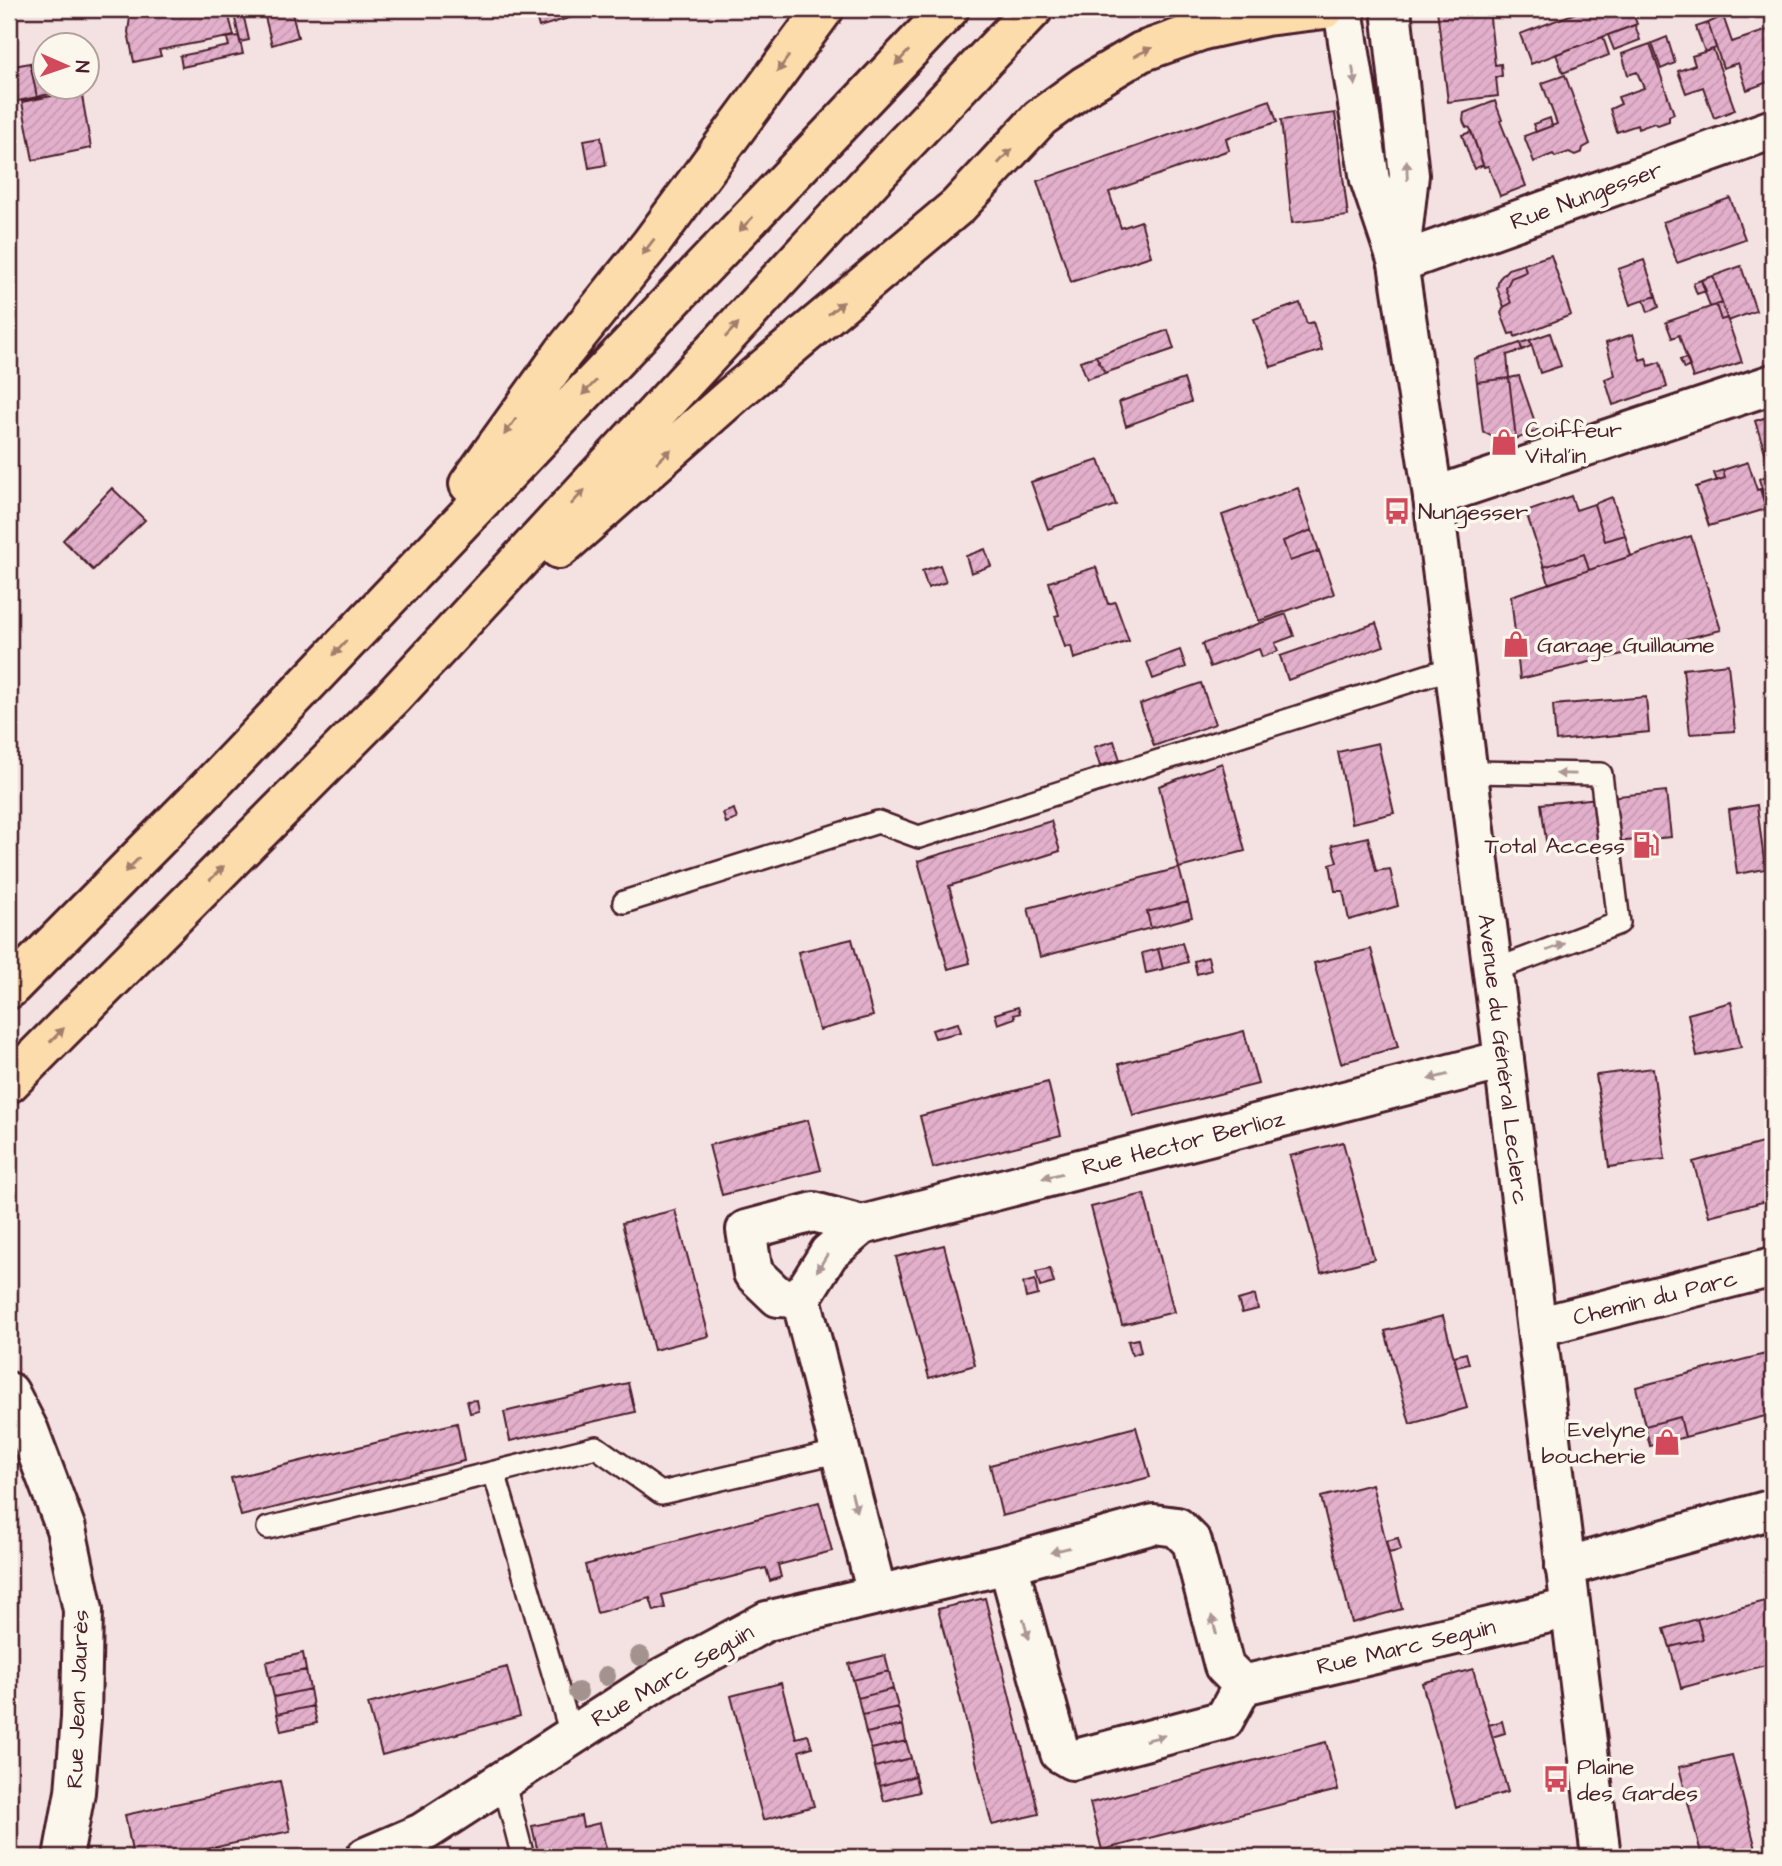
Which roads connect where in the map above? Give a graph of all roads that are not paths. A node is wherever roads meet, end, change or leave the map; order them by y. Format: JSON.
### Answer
{"nodes":[{"id":1,"x":824,"y":9,"type":"edge"},
{"id":2,"x":949,"y":9,"type":"edge"},
{"id":3,"x":1033,"y":9,"type":"edge"},
{"id":4,"x":1325,"y":9,"type":"edge"},
{"id":5,"x":1343,"y":9,"type":"edge"},
{"id":6,"x":1391,"y":9,"type":"edge"},
{"id":7,"x":1773,"y":129,"type":"edge"},
{"id":8,"x":1398,"y":262,"type":"junction"},
{"id":9,"x":1773,"y":384,"type":"edge"},
{"id":10,"x":1433,"y":497,"type":"junction"},
{"id":11,"x":387,"y":599,"type":"junction"},
{"id":12,"x":1455,"y":667,"type":"junction"},
{"id":13,"x":393,"y":697,"type":"junction"},
{"id":14,"x":1468,"y":772,"type":"junction"},
{"id":15,"x":624,"y":902,"type":"dead end"},
{"id":16,"x":1492,"y":971,"type":"junction"},
{"id":17,"x":9,"y":989,"type":"edge"},
{"id":18,"x":1504,"y":1060,"type":"junction"},
{"id":19,"x":9,"y":1083,"type":"edge"},
{"id":20,"x":862,"y":1224,"type":"junction"},
{"id":21,"x":1773,"y":1268,"type":"edge"},
{"id":22,"x":801,"y":1298,"type":"junction"},
{"id":23,"x":1537,"y":1327,"type":"junction"},
{"id":24,"x":9,"y":1392,"type":"edge"},
{"id":25,"x":841,"y":1451,"type":"junction"},
{"id":26,"x":494,"y":1472,"type":"junction"},
{"id":27,"x":1773,"y":1509,"type":"edge"},
{"id":28,"x":268,"y":1528,"type":"dead end"},
{"id":29,"x":1008,"y":1564,"type":"junction"},
{"id":30,"x":1565,"y":1567,"type":"junction"},
{"id":31,"x":877,"y":1594,"type":"junction"},
{"id":32,"x":1570,"y":1608,"type":"junction"},
{"id":33,"x":1243,"y":1685,"type":"junction"},
{"id":34,"x":572,"y":1734,"type":"junction"},
{"id":35,"x":503,"y":1780,"type":"junction"},
{"id":36,"x":64,"y":1854,"type":"edge"},
{"id":37,"x":366,"y":1857,"type":"edge"},
{"id":38,"x":523,"y":1857,"type":"edge"},
{"id":39,"x":1601,"y":1857,"type":"edge"}],
"edges":[{"from":1,"to":11,"type":"highway","one_way":true},
{"from":2,"to":11,"type":"highway","one_way":true},
{"from":13,"to":3,"type":"highway","one_way":true},
{"from":13,"to":4,"type":"highway","one_way":true},
{"from":5,"to":8,"type":"street","name":"Avenue du Général Leclerc","one_way":true},
{"from":8,"to":6,"type":"street","name":"Avenue du Général Leclerc","one_way":true},
{"from":7,"to":8,"type":"street","name":"Rue Nungesser"},
{"from":8,"to":10,"type":"street","name":"Avenue du Général Leclerc"},
{"from":9,"to":10,"type":"street"},
{"from":10,"to":12,"type":"street","name":"Avenue du Général Leclerc"},
{"from":11,"to":17,"type":"highway","one_way":true},
{"from":12,"to":14,"type":"street","name":"Avenue du Général Leclerc"},
{"from":12,"to":15,"type":"lane"},
{"from":19,"to":13,"type":"highway","one_way":true},
{"from":14,"to":16,"type":"street","name":"Avenue du Général Leclerc"},
{"from":16,"to":14,"type":"lane","one_way":true},
{"from":16,"to":18,"type":"street","name":"Avenue du Général Leclerc"},
{"from":18,"to":20,"type":"street","name":"Rue Hector Berlioz","one_way":true},
{"from":18,"to":23,"type":"street","name":"Avenue du Général Leclerc"},
{"from":20,"to":22,"type":"street","name":"Rue Hector Berlioz","one_way":true},
{"from":20,"to":22,"type":"street","name":"Rue Hector Berlioz"},
{"from":21,"to":23,"type":"street","name":"Chemin du Parc"},
{"from":22,"to":25,"type":"street"},
{"from":23,"to":30,"type":"street","name":"Avenue du Général Leclerc"},
{"from":24,"to":36,"type":"street","name":"Rue Jean Jaurès"},
{"from":25,"to":26,"type":"lane"},
{"from":25,"to":31,"type":"street","one_way":true},
{"from":26,"to":28,"type":"lane"},
{"from":26,"to":34,"type":"lane"},
{"from":27,"to":30,"type":"street"},
{"from":29,"to":31,"type":"street","name":"Rue Marc Seguin"},
{"from":33,"to":29,"type":"street","name":"Rue Marc Seguin","one_way":true},
{"from":29,"to":33,"type":"street","one_way":true},
{"from":30,"to":32,"type":"street","name":"Avenue du Général Leclerc"},
{"from":31,"to":34,"type":"street","name":"Rue Marc Seguin"},
{"from":32,"to":33,"type":"street","name":"Rue Marc Seguin"},
{"from":32,"to":39,"type":"street","name":"Avenue du Général Leclerc"},
{"from":34,"to":35,"type":"street","name":"Rue Marc Seguin"},
{"from":35,"to":37,"type":"street","name":"Rue Marc Seguin"},
{"from":35,"to":38,"type":"lane"}]}
